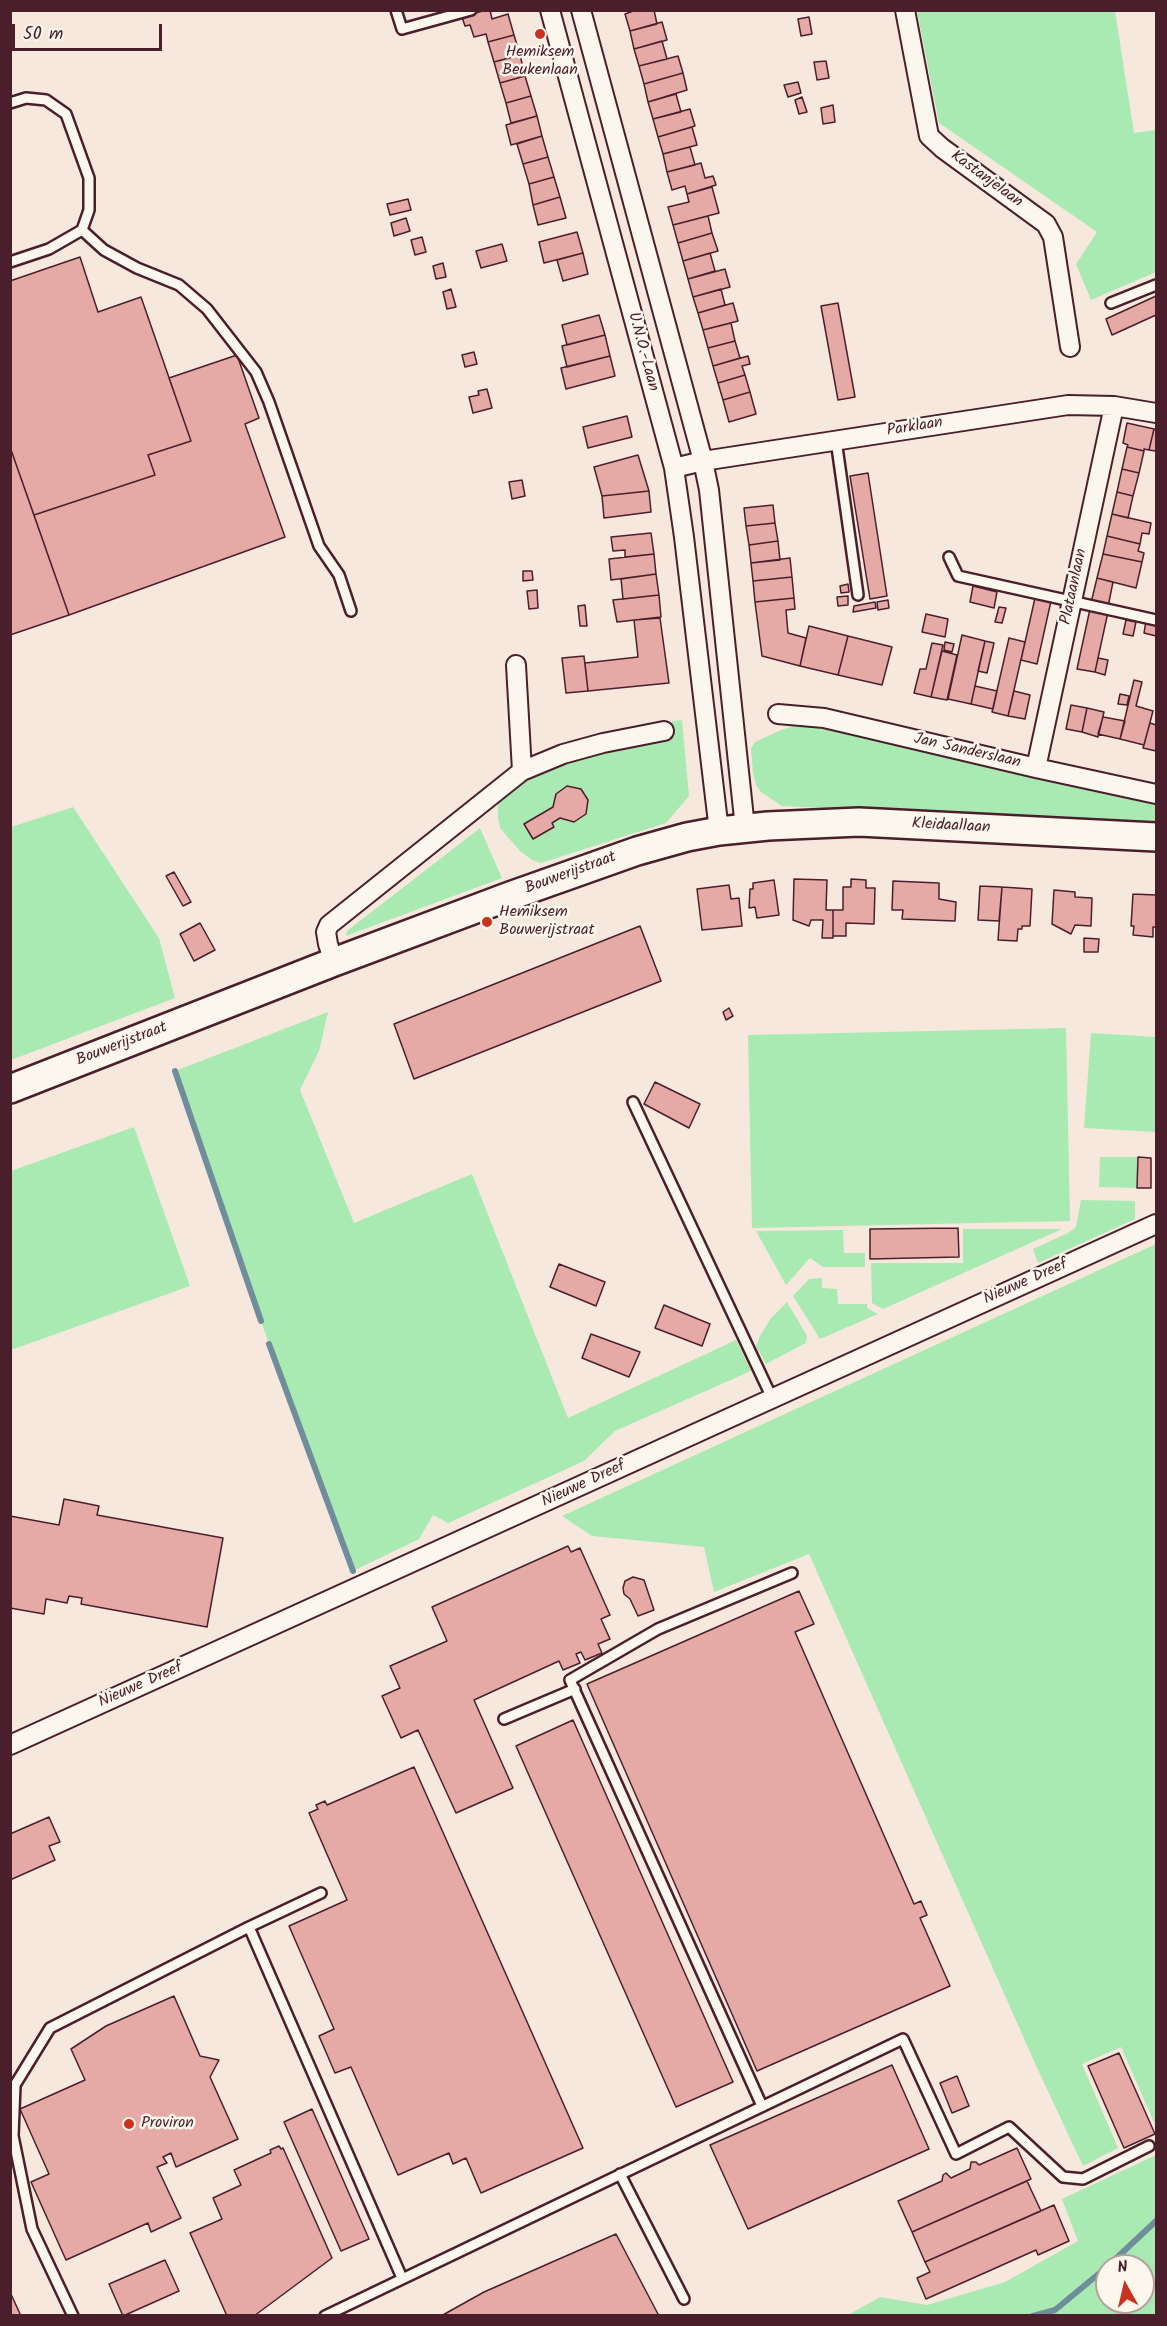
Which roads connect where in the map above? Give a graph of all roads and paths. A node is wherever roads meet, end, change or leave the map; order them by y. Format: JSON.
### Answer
{"nodes":[{"id":1,"x":396,"y":10,"type":"edge"},
{"id":2,"x":471,"y":10,"type":"edge"},
{"id":3,"x":550,"y":10,"type":"edge"},
{"id":4,"x":581,"y":10,"type":"edge"},
{"id":5,"x":904,"y":10,"type":"edge"},
{"id":6,"x":10,"y":103,"type":"edge"},
{"id":7,"x":82,"y":230,"type":"junction"},
{"id":8,"x":10,"y":261,"type":"edge"},
{"id":9,"x":1156,"y":285,"type":"edge"},
{"id":10,"x":1111,"y":303,"type":"dead end"},
{"id":11,"x":1070,"y":346,"type":"dead end"},
{"id":12,"x":1114,"y":406,"type":"junction"},
{"id":13,"x":1156,"y":413,"type":"edge"},
{"id":14,"x":836,"y":440,"type":"junction"},
{"id":15,"x":703,"y":461,"type":"junction"},
{"id":16,"x":674,"y":468,"type":"junction"},
{"id":17,"x":949,"y":557,"type":"dead end"},
{"id":18,"x":858,"y":595,"type":"dead end"},
{"id":19,"x":1072,"y":603,"type":"junction"},
{"id":20,"x":351,"y":611,"type":"dead end"},
{"id":21,"x":1156,"y":620,"type":"edge"},
{"id":22,"x":516,"y":665,"type":"dead end"},
{"id":23,"x":732,"y":696,"type":"junction"},
{"id":24,"x":703,"y":699,"type":"junction"},
{"id":25,"x":778,"y":714,"type":"dead end"},
{"id":26,"x":664,"y":730,"type":"dead end"},
{"id":27,"x":1036,"y":768,"type":"junction"},
{"id":28,"x":522,"y":771,"type":"junction"},
{"id":29,"x":1156,"y":794,"type":"edge"},
{"id":30,"x":732,"y":830,"type":"junction"},
{"id":31,"x":1156,"y":837,"type":"edge"},
{"id":32,"x":334,"y":962,"type":"junction"},
{"id":33,"x":10,"y":1089,"type":"edge"},
{"id":34,"x":633,"y":1102,"type":"dead end"},
{"id":35,"x":1156,"y":1224,"type":"edge"},
{"id":36,"x":772,"y":1398,"type":"junction"},
{"id":37,"x":792,"y":1573,"type":"dead end"},
{"id":38,"x":575,"y":1689,"type":"junction"},
{"id":39,"x":504,"y":1719,"type":"dead end"},
{"id":40,"x":10,"y":1745,"type":"edge"},
{"id":41,"x":321,"y":1893,"type":"dead end"},
{"id":42,"x":249,"y":1927,"type":"junction"},
{"id":43,"x":762,"y":2106,"type":"junction"},
{"id":44,"x":1149,"y":2146,"type":"dead end"},
{"id":45,"x":620,"y":2174,"type":"junction"},
{"id":46,"x":402,"y":2278,"type":"junction"},
{"id":47,"x":684,"y":2299,"type":"dead end"},
{"id":48,"x":73,"y":2316,"type":"edge"},
{"id":49,"x":325,"y":2316,"type":"edge"}],
"edges":[{"from":1,"to":2,"type":"lane"},
{"from":3,"to":16,"type":"street","name":"U.N.O.-Laan"},
{"from":4,"to":15,"type":"street","name":"U.N.O.-Laan"},
{"from":5,"to":11,"type":"street","name":"Kastanjelaan"},
{"from":6,"to":7,"type":"lane"},
{"from":7,"to":8,"type":"lane"},
{"from":7,"to":20,"type":"lane"},
{"from":9,"to":10,"type":"lane"},
{"from":12,"to":13,"type":"street","name":"Parklaan"},
{"from":12,"to":14,"type":"street","name":"Parklaan"},
{"from":12,"to":19,"type":"street","name":"Plataanlaan"},
{"from":14,"to":15,"type":"street","name":"Parklaan"},
{"from":14,"to":18,"type":"lane"},
{"from":15,"to":16,"type":"street","name":"Parklaan"},
{"from":15,"to":23,"type":"street","name":"U.N.O.-Laan"},
{"from":16,"to":24,"type":"street","name":"U.N.O.-Laan"},
{"from":17,"to":19,"type":"lane"},
{"from":19,"to":21,"type":"lane"},
{"from":19,"to":27,"type":"street","name":"Plataanlaan"},
{"from":22,"to":28,"type":"street"},
{"from":23,"to":24,"type":"street"},
{"from":23,"to":30,"type":"street","name":"U.N.O.-Laan"},
{"from":24,"to":30,"type":"street","name":"U.N.O.-Laan"},
{"from":25,"to":27,"type":"street","name":"Jan Sanderslaan"},
{"from":26,"to":28,"type":"street"},
{"from":27,"to":29,"type":"street","name":"Jan Sanderslaan"},
{"from":28,"to":32,"type":"street"},
{"from":30,"to":31,"type":"street","name":"Kleidaallaan"},
{"from":30,"to":32,"type":"street","name":"Bouwerijstraat"},
{"from":32,"to":33,"type":"street","name":"Bouwerijstraat"},
{"from":34,"to":36,"type":"lane"},
{"from":35,"to":36,"type":"street","name":"Nieuwe Dreef"},
{"from":36,"to":40,"type":"street","name":"Nieuwe Dreef"},
{"from":37,"to":38,"type":"lane"},
{"from":38,"to":39,"type":"lane"},
{"from":38,"to":43,"type":"lane"},
{"from":41,"to":42,"type":"lane"},
{"from":42,"to":46,"type":"lane"},
{"from":42,"to":48,"type":"lane"},
{"from":43,"to":44,"type":"lane"},
{"from":43,"to":45,"type":"lane"},
{"from":45,"to":46,"type":"lane"},
{"from":45,"to":47,"type":"lane"},
{"from":46,"to":49,"type":"lane"}]}
